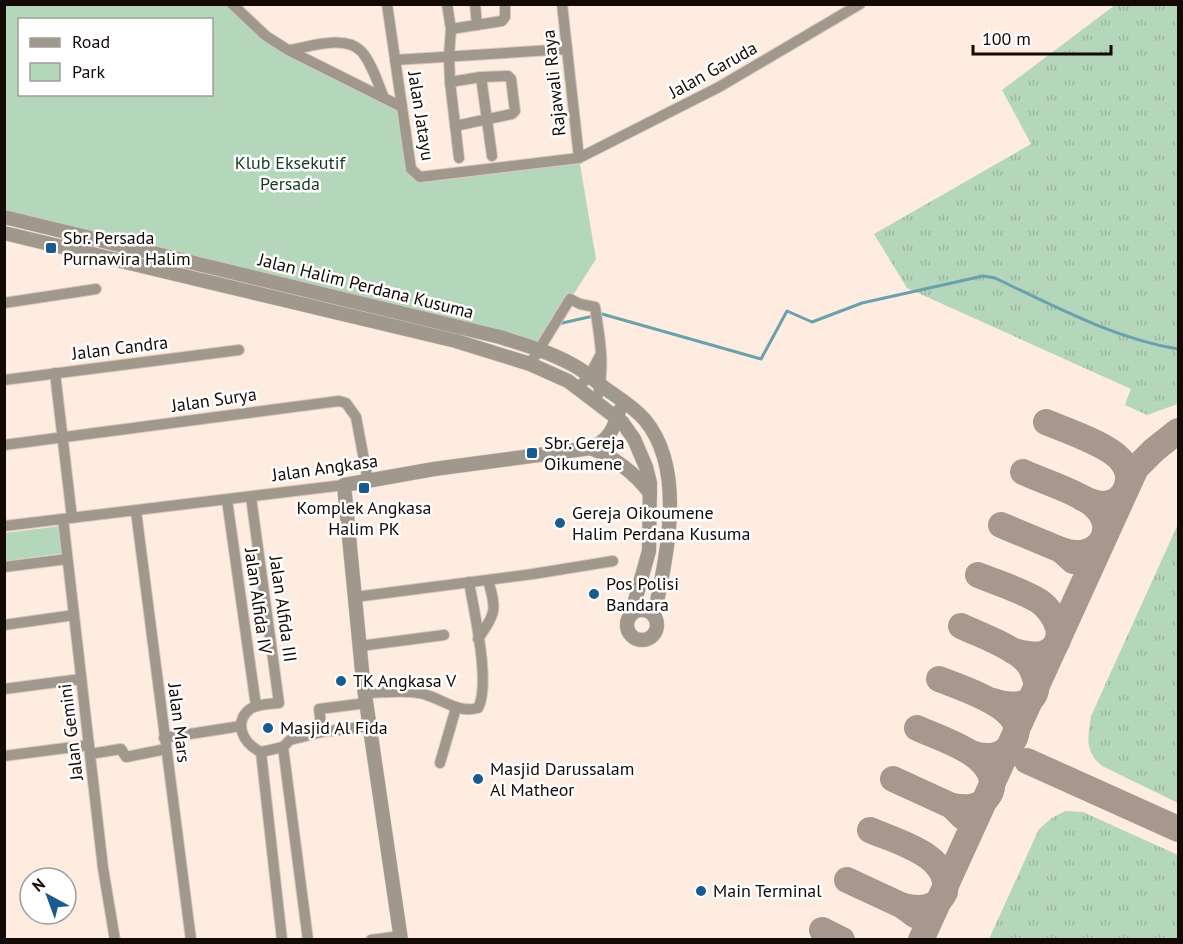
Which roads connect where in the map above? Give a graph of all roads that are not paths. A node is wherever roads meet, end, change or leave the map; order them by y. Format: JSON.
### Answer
{"nodes":[{"id":1,"x":232,"y":4,"type":"edge"},
{"id":2,"x":387,"y":4,"type":"edge"},
{"id":3,"x":447,"y":4,"type":"edge"},
{"id":4,"x":475,"y":4,"type":"edge"},
{"id":5,"x":505,"y":4,"type":"edge"},
{"id":6,"x":562,"y":4,"type":"edge"},
{"id":7,"x":860,"y":4,"type":"edge"},
{"id":8,"x":477,"y":25,"type":"junction"},
{"id":9,"x":451,"y":29,"type":"junction"},
{"id":10,"x":567,"y":49,"type":"junction"},
{"id":11,"x":288,"y":50,"type":"junction"},
{"id":12,"x":449,"y":56,"type":"junction"},
{"id":13,"x":395,"y":60,"type":"junction"},
{"id":14,"x":481,"y":77,"type":"junction"},
{"id":15,"x":450,"y":82,"type":"junction"},
{"id":16,"x":384,"y":98,"type":"junction"},
{"id":17,"x":402,"y":107,"type":"junction"},
{"id":18,"x":486,"y":120,"type":"junction"},
{"id":19,"x":455,"y":126,"type":"junction"},
{"id":20,"x":492,"y":156,"type":"dead end"},
{"id":21,"x":459,"y":158,"type":"dead end"},
{"id":22,"x":579,"y":158,"type":"junction"},
{"id":23,"x":4,"y":217,"type":"edge"},
{"id":24,"x":4,"y":233,"type":"edge"},
{"id":25,"x":96,"y":289,"type":"dead end"},
{"id":26,"x":4,"y":303,"type":"edge"},
{"id":27,"x":539,"y":349,"type":"junction"},
{"id":28,"x":239,"y":350,"type":"dead end"},
{"id":29,"x":601,"y":353,"type":"junction"},
{"id":30,"x":530,"y":364,"type":"junction"},
{"id":31,"x":55,"y":373,"type":"junction"},
{"id":32,"x":589,"y":376,"type":"junction"},
{"id":33,"x":4,"y":380,"type":"edge"},
{"id":34,"x":601,"y":385,"type":"junction"},
{"id":35,"x":578,"y":388,"type":"junction"},
{"id":36,"x":623,"y":400,"type":"junction"},
{"id":37,"x":596,"y":402,"type":"junction"},
{"id":38,"x":618,"y":417,"type":"junction"},
{"id":39,"x":62,"y":437,"type":"junction"},
{"id":40,"x":4,"y":445,"type":"edge"},
{"id":41,"x":591,"y":448,"type":"junction"},
{"id":42,"x":368,"y":481,"type":"junction"},
{"id":43,"x":344,"y":485,"type":"junction"},
{"id":44,"x":650,"y":493,"type":"junction"},
{"id":45,"x":251,"y":497,"type":"junction"},
{"id":46,"x":227,"y":500,"type":"junction"},
{"id":47,"x":136,"y":511,"type":"junction"},
{"id":48,"x":67,"y":519,"type":"junction"},
{"id":49,"x":4,"y":526,"type":"edge"},
{"id":50,"x":67,"y":559,"type":"junction"},
{"id":51,"x":613,"y":561,"type":"dead end"},
{"id":52,"x":4,"y":567,"type":"edge"},
{"id":53,"x":488,"y":580,"type":"junction"},
{"id":54,"x":469,"y":582,"type":"junction"},
{"id":55,"x":355,"y":597,"type":"junction"},
{"id":56,"x":74,"y":615,"type":"junction"},
{"id":57,"x":631,"y":615,"type":"junction"},
{"id":58,"x":654,"y":616,"type":"junction"},
{"id":59,"x":4,"y":625,"type":"edge"},
{"id":60,"x":444,"y":635,"type":"dead end"},
{"id":61,"x":478,"y":639,"type":"junction"},
{"id":62,"x":360,"y":646,"type":"junction"},
{"id":63,"x":81,"y":679,"type":"junction"},
{"id":64,"x":4,"y":689,"type":"edge"},
{"id":65,"x":366,"y":698,"type":"junction"},
{"id":66,"x":256,"y":706,"type":"junction"},
{"id":67,"x":456,"y":708,"type":"junction"},
{"id":68,"x":241,"y":726,"type":"junction"},
{"id":69,"x":370,"y":726,"type":"junction"},
{"id":70,"x":322,"y":732,"type":"junction"},
{"id":71,"x":165,"y":744,"type":"junction"},
{"id":72,"x":282,"y":747,"type":"junction"},
{"id":73,"x":89,"y":750,"type":"junction"},
{"id":74,"x":261,"y":752,"type":"junction"},
{"id":75,"x":4,"y":756,"type":"edge"},
{"id":76,"x":440,"y":763,"type":"dead end"},
{"id":77,"x":401,"y":938,"type":"edge"},
{"id":78,"x":115,"y":939,"type":"edge"},
{"id":79,"x":191,"y":939,"type":"edge"},
{"id":80,"x":282,"y":939,"type":"edge"},
{"id":81,"x":308,"y":939,"type":"edge"},
{"id":82,"x":371,"y":939,"type":"edge"}],
"edges":[{"from":1,"to":11,"type":"street"},
{"from":2,"to":13,"type":"street","name":"Jalan Jatayu"},
{"from":3,"to":9,"type":"street"},
{"from":4,"to":8,"type":"street"},
{"from":5,"to":8,"type":"street"},
{"from":6,"to":10,"type":"street","name":"Rajawali Raya"},
{"from":7,"to":22,"type":"street","name":"Jalan Garuda"},
{"from":8,"to":9,"type":"street"},
{"from":9,"to":12,"type":"street"},
{"from":10,"to":12,"type":"street"},
{"from":10,"to":22,"type":"street","name":"Rajawali Raya"},
{"from":11,"to":16,"type":"street"},
{"from":11,"to":16,"type":"street"},
{"from":12,"to":13,"type":"street"},
{"from":12,"to":15,"type":"street"},
{"from":13,"to":17,"type":"street","name":"Jalan Jatayu"},
{"from":14,"to":15,"type":"street"},
{"from":14,"to":18,"type":"street"},
{"from":14,"to":18,"type":"street"},
{"from":15,"to":19,"type":"street"},
{"from":16,"to":17,"type":"street"},
{"from":17,"to":22,"type":"street","name":"Jalan Jatayu"},
{"from":18,"to":19,"type":"street"},
{"from":18,"to":20,"type":"street"},
{"from":19,"to":21,"type":"street"},
{"from":23,"to":27,"type":"street","name":"Jalan Halim Perdana Kusuma"},
{"from":24,"to":30,"type":"street","name":"Jalan Halim Perdana Kusuma"},
{"from":25,"to":26,"type":"street"},
{"from":27,"to":29,"type":"street"},
{"from":27,"to":30,"type":"street"},
{"from":27,"to":32,"type":"street","name":"Jalan Halim Perdana Kusuma"},
{"from":28,"to":31,"type":"street","name":"Jalan Candra"},
{"from":29,"to":32,"type":"street"},
{"from":29,"to":34,"type":"street"},
{"from":30,"to":35,"type":"street","name":"Jalan Halim Perdana Kusuma"},
{"from":31,"to":33,"type":"street","name":"Jalan Candra"},
{"from":31,"to":39,"type":"street","name":"Jalan Gemini"},
{"from":32,"to":34,"type":"street","name":"Jalan Halim Perdana Kusuma"},
{"from":32,"to":35,"type":"street"},
{"from":34,"to":36,"type":"street","name":"Jalan Halim Perdana Kusuma"},
{"from":34,"to":37,"type":"street"},
{"from":35,"to":37,"type":"street","name":"Jalan Halim Perdana Kusuma"},
{"from":36,"to":38,"type":"street"},
{"from":36,"to":58,"type":"street","name":"Jalan Halim Perdana Kusuma"},
{"from":37,"to":38,"type":"street","name":"Jalan Halim Perdana Kusuma"},
{"from":38,"to":41,"type":"street"},
{"from":38,"to":44,"type":"street"},
{"from":39,"to":40,"type":"street","name":"Jalan Surya"},
{"from":39,"to":42,"type":"street","name":"Jalan Surya"},
{"from":39,"to":48,"type":"street","name":"Jalan Gemini"},
{"from":41,"to":42,"type":"street","name":"Jalan Angkasa"},
{"from":41,"to":44,"type":"street"},
{"from":42,"to":43,"type":"street","name":"Jalan Angkasa"},
{"from":43,"to":45,"type":"street","name":"Jalan Angkasa"},
{"from":43,"to":55,"type":"street"},
{"from":44,"to":57,"type":"street"},
{"from":45,"to":46,"type":"street","name":"Jalan Angkasa"},
{"from":45,"to":66,"type":"street","name":"Jalan Alfida III"},
{"from":46,"to":47,"type":"street","name":"Jalan Angkasa"},
{"from":46,"to":66,"type":"street","name":"Jalan Alfida IV"},
{"from":47,"to":48,"type":"street","name":"Jalan Angkasa"},
{"from":47,"to":71,"type":"street","name":"Jalan Mars"},
{"from":48,"to":49,"type":"street","name":"Jalan Angkasa"},
{"from":48,"to":50,"type":"street","name":"Jalan Gemini"},
{"from":50,"to":52,"type":"street"},
{"from":50,"to":56,"type":"street","name":"Jalan Gemini"},
{"from":51,"to":53,"type":"street"},
{"from":53,"to":54,"type":"street"},
{"from":53,"to":61,"type":"street"},
{"from":54,"to":55,"type":"street"},
{"from":54,"to":61,"type":"street"},
{"from":55,"to":62,"type":"street"},
{"from":56,"to":59,"type":"street"},
{"from":56,"to":63,"type":"street","name":"Jalan Gemini"},
{"from":57,"to":58,"type":"street"},
{"from":57,"to":58,"type":"street"},
{"from":60,"to":62,"type":"street"},
{"from":61,"to":67,"type":"street"},
{"from":62,"to":65,"type":"street"},
{"from":63,"to":64,"type":"street"},
{"from":63,"to":73,"type":"street","name":"Jalan Gemini"},
{"from":65,"to":67,"type":"street"},
{"from":65,"to":69,"type":"street"},
{"from":65,"to":70,"type":"street"},
{"from":66,"to":68,"type":"street"},
{"from":67,"to":76,"type":"street"},
{"from":68,"to":71,"type":"street"},
{"from":68,"to":74,"type":"street"},
{"from":69,"to":70,"type":"street"},
{"from":69,"to":77,"type":"street"},
{"from":70,"to":72,"type":"street"},
{"from":71,"to":73,"type":"street"},
{"from":71,"to":79,"type":"street","name":"Jalan Mars"},
{"from":72,"to":74,"type":"street"},
{"from":72,"to":81,"type":"street"},
{"from":73,"to":75,"type":"street"},
{"from":73,"to":78,"type":"street","name":"Jalan Gemini"},
{"from":74,"to":80,"type":"street"},
{"from":77,"to":82,"type":"street"}]}
